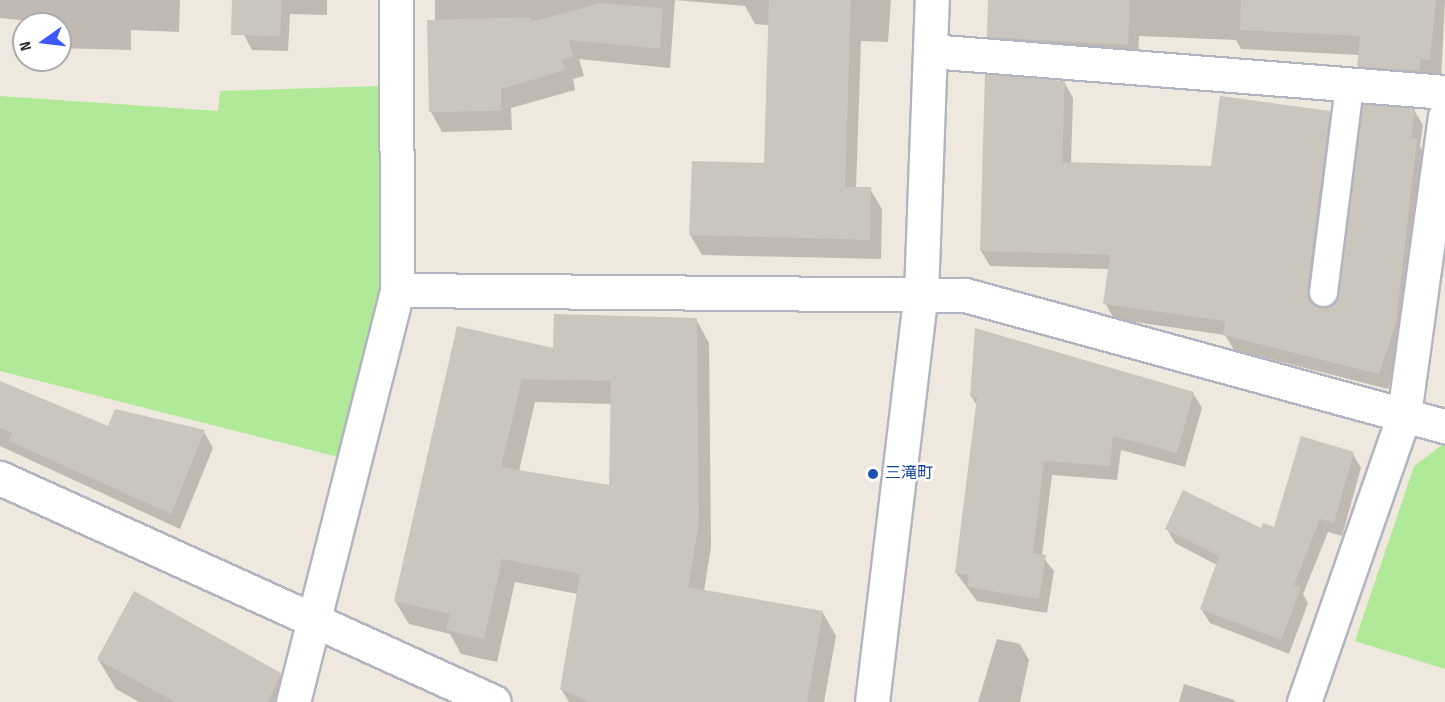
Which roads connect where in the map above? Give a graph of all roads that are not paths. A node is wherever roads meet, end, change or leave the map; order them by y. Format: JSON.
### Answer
{"nodes":[{"id":1,"x":396,"y":0,"type":"edge"},
{"id":2,"x":932,"y":0,"type":"edge"},
{"id":3,"x":930,"y":51,"type":"junction"},
{"id":4,"x":1349,"y":85,"type":"junction"},
{"id":5,"x":1445,"y":92,"type":"edge"},
{"id":6,"x":1445,"y":117,"type":"edge"},
{"id":7,"x":396,"y":290,"type":"junction"},
{"id":8,"x":1323,"y":292,"type":"dead end"},
{"id":9,"x":921,"y":294,"type":"junction"},
{"id":10,"x":1404,"y":415,"type":"junction"},
{"id":11,"x":1445,"y":426,"type":"edge"},
{"id":12,"x":0,"y":478,"type":"edge"},
{"id":13,"x":315,"y":621,"type":"junction"},
{"id":14,"x":292,"y":702,"type":"edge"},
{"id":15,"x":494,"y":702,"type":"edge"},
{"id":16,"x":872,"y":702,"type":"edge"},
{"id":17,"x":1304,"y":702,"type":"edge"}],
"edges":[{"from":1,"to":7,"type":"street"},
{"from":2,"to":3,"type":"street"},
{"from":3,"to":4,"type":"street"},
{"from":3,"to":9,"type":"street"},
{"from":4,"to":5,"type":"street"},
{"from":4,"to":8,"type":"lane"},
{"from":6,"to":10,"type":"street"},
{"from":7,"to":9,"type":"street"},
{"from":7,"to":13,"type":"street"},
{"from":9,"to":10,"type":"street"},
{"from":9,"to":16,"type":"street"},
{"from":10,"to":11,"type":"street"},
{"from":10,"to":17,"type":"street"},
{"from":12,"to":13,"type":"street"},
{"from":13,"to":14,"type":"street"},
{"from":13,"to":15,"type":"street"}]}
